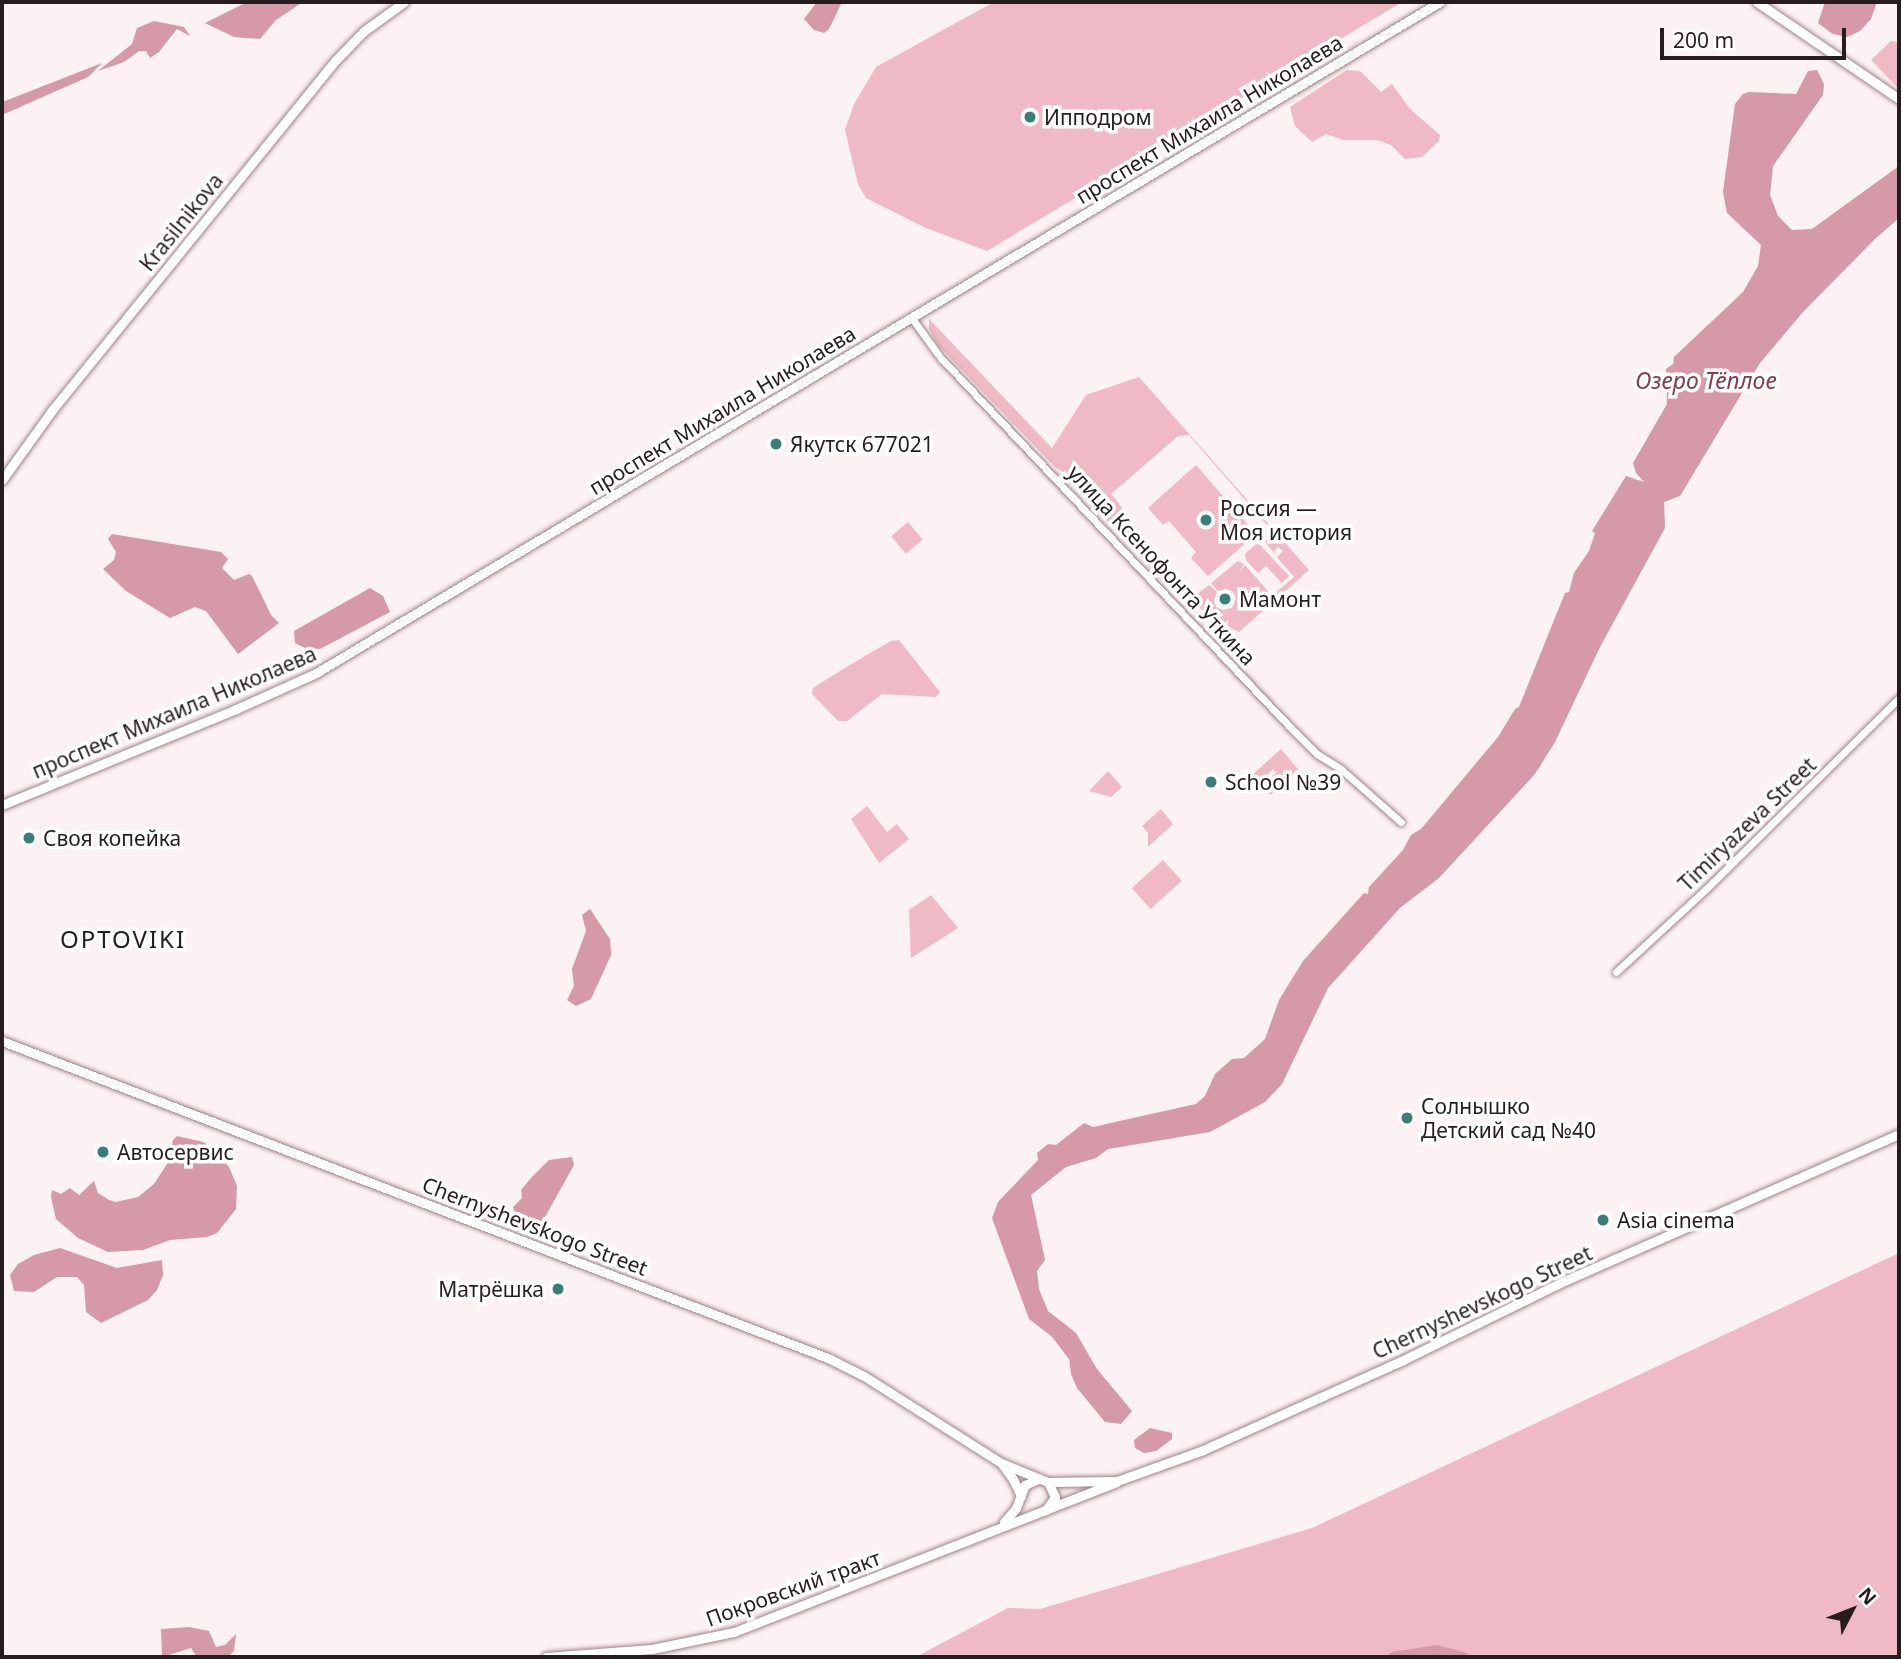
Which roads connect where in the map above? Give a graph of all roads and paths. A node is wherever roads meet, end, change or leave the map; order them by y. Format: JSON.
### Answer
{"nodes":[{"id":1,"x":404,"y":2,"type":"edge"},
{"id":2,"x":1440,"y":2,"type":"edge"},
{"id":3,"x":1758,"y":2,"type":"edge"},
{"id":4,"x":1899,"y":99,"type":"edge"},
{"id":5,"x":911,"y":317,"type":"junction"},
{"id":6,"x":2,"y":480,"type":"edge"},
{"id":7,"x":1899,"y":698,"type":"edge"},
{"id":8,"x":2,"y":805,"type":"edge"},
{"id":9,"x":1401,"y":822,"type":"dead end"},
{"id":10,"x":1616,"y":972,"type":"dead end"},
{"id":11,"x":2,"y":1041,"type":"edge"},
{"id":12,"x":1899,"y":1134,"type":"edge"},
{"id":13,"x":1001,"y":1463,"type":"junction"},
{"id":14,"x":1044,"y":1480,"type":"junction"},
{"id":15,"x":1117,"y":1481,"type":"junction"},
{"id":16,"x":1021,"y":1498,"type":"junction"},
{"id":17,"x":1043,"y":1512,"type":"junction"},
{"id":18,"x":1003,"y":1524,"type":"junction"},
{"id":19,"x":546,"y":1657,"type":"edge"}],
"edges":[{"from":1,"to":6,"type":"main road","name":"Krasilnikova"},
{"from":2,"to":5,"type":"main road","name":"проспект Михаила Николаева"},
{"from":3,"to":4,"type":"main road"},
{"from":5,"to":8,"type":"main road","name":"проспект Михаила Николаева"},
{"from":5,"to":9,"type":"street","name":"улица Ксенофонта Уткина"},
{"from":7,"to":10,"type":"street","name":"Timiryazeva Street"},
{"from":11,"to":13,"type":"main road","name":"Chernyshevskogo Street"},
{"from":12,"to":15,"type":"main road","name":"Chernyshevskogo Street"},
{"from":13,"to":14,"type":"main road","name":"Chernyshevskogo Street"},
{"from":13,"to":16,"type":"main road"},
{"from":14,"to":15,"type":"main road"},
{"from":14,"to":16,"type":"main road"},
{"from":14,"to":17,"type":"main road"},
{"from":15,"to":17,"type":"main road","name":"Chernyshevskogo Street"},
{"from":16,"to":17,"type":"main road"},
{"from":16,"to":18,"type":"main road"},
{"from":17,"to":18,"type":"main road","name":"Покровский тракт"},
{"from":18,"to":19,"type":"main road","name":"Покровский тракт"}]}
